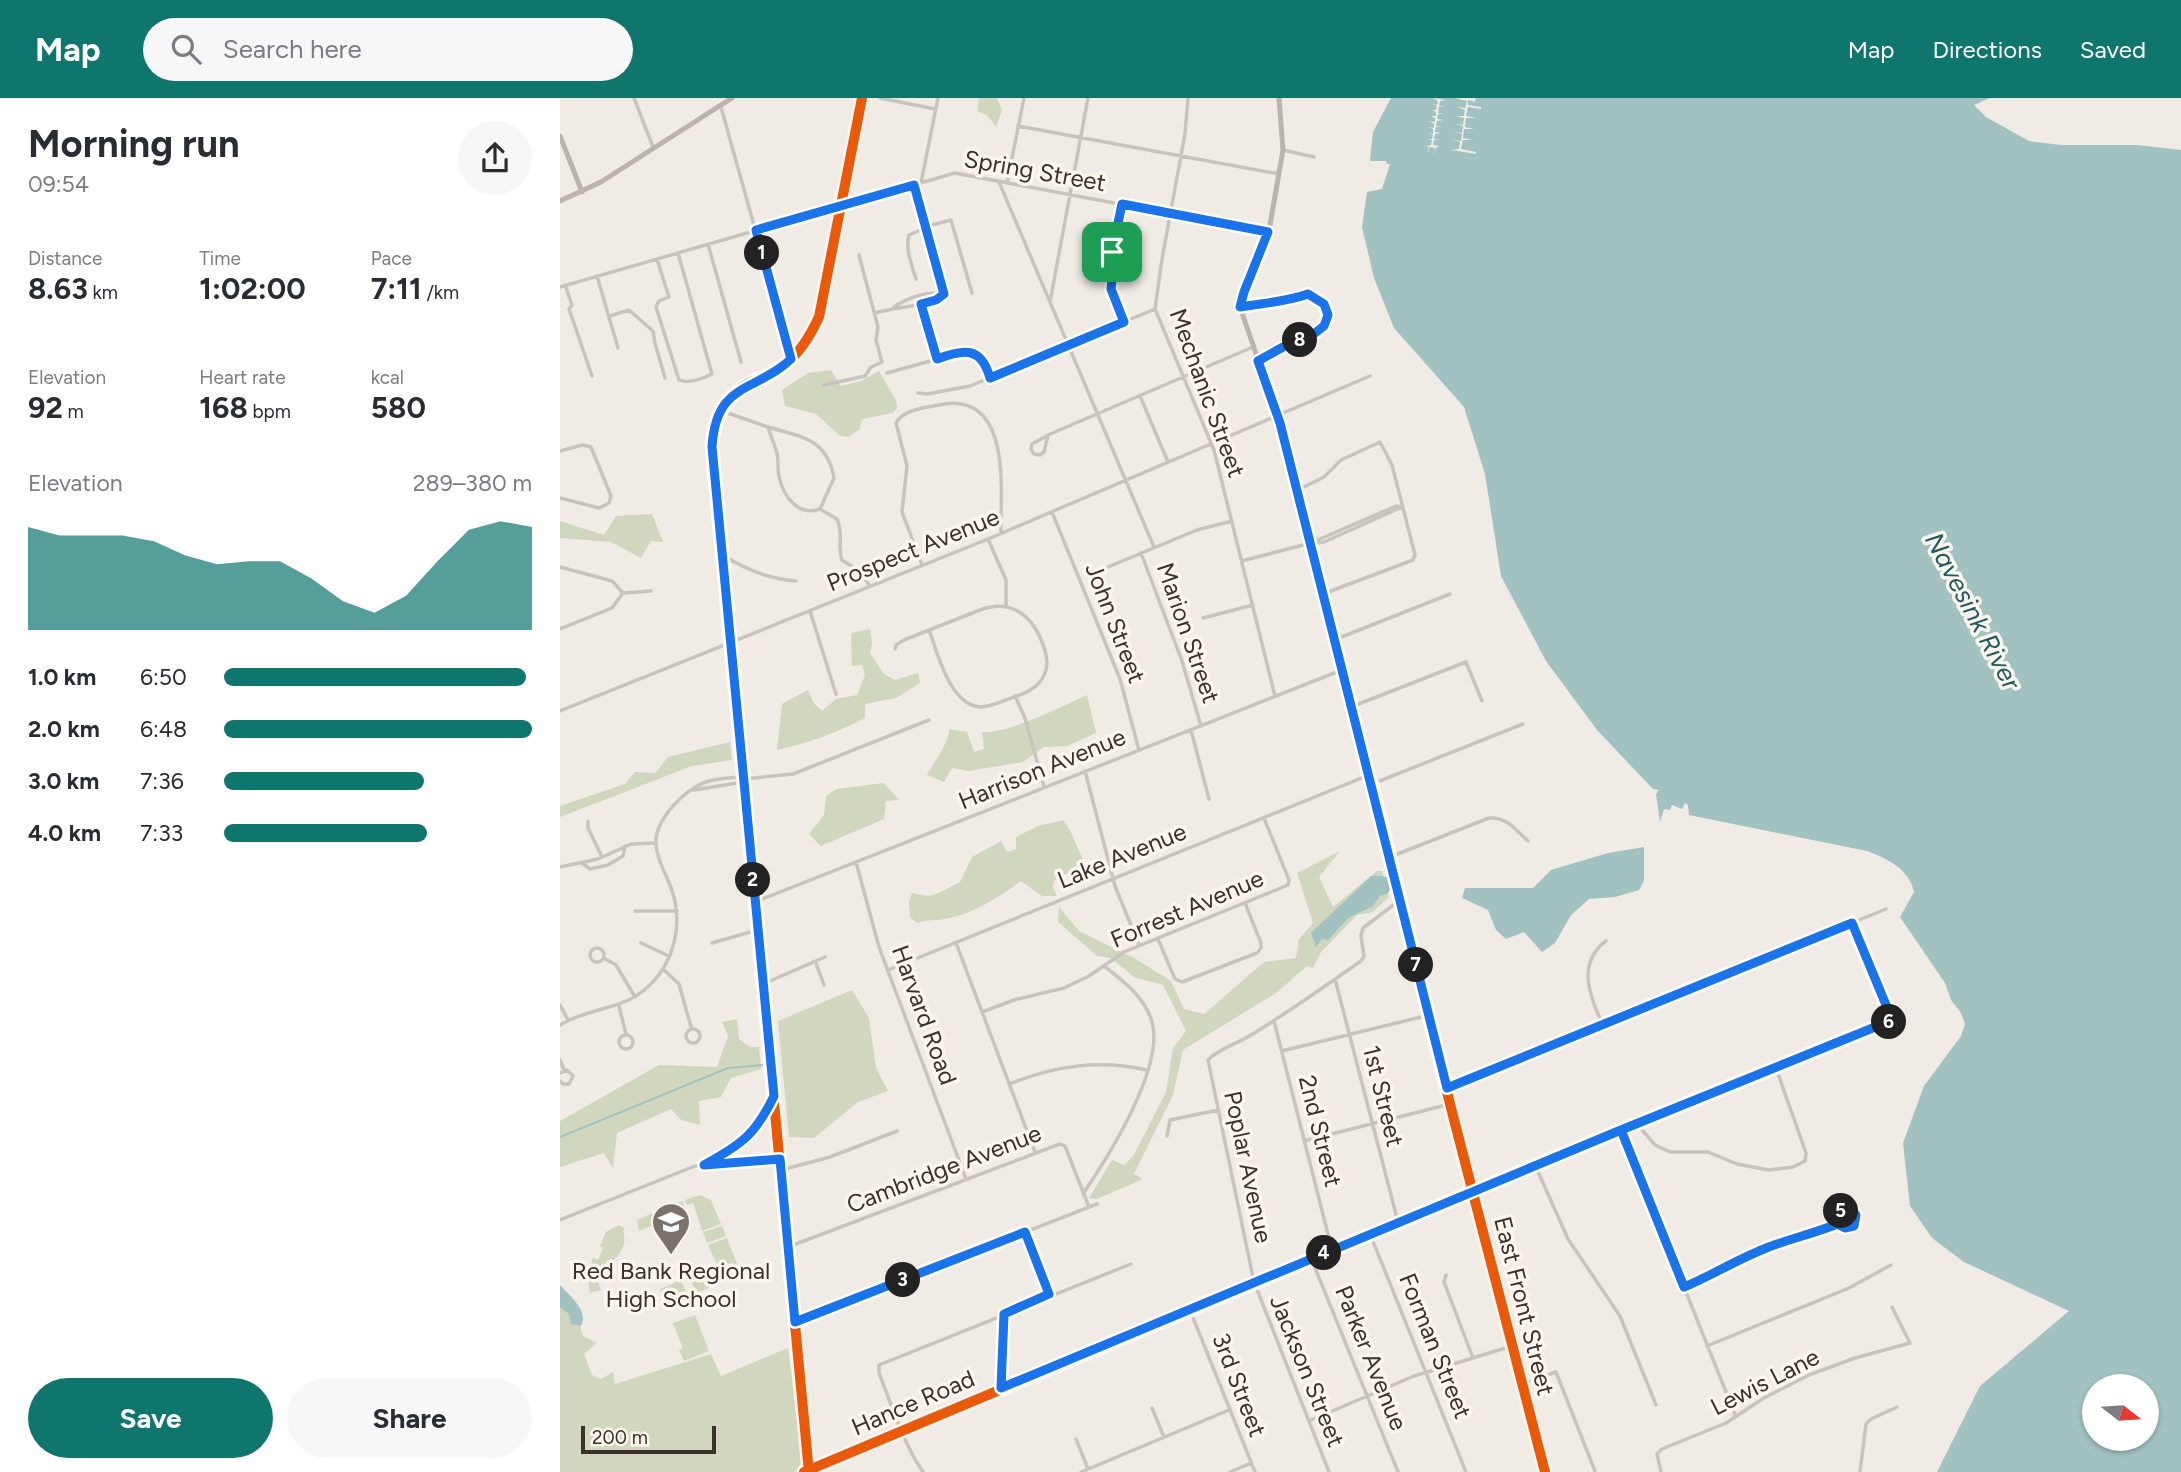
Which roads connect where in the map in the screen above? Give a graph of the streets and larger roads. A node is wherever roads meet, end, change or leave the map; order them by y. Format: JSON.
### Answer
{"nodes":[{"id":1,"x":634,"y":98,"type":"edge"},
{"id":2,"x":732,"y":98,"type":"edge"},
{"id":3,"x":862,"y":98,"type":"edge"},
{"id":4,"x":880,"y":98,"type":"edge"},
{"id":5,"x":937,"y":98,"type":"edge"},
{"id":6,"x":1024,"y":98,"type":"edge"},
{"id":7,"x":1088,"y":98,"type":"edge"},
{"id":8,"x":1188,"y":98,"type":"edge"},
{"id":9,"x":1279,"y":98,"type":"edge"},
{"id":10,"x":721,"y":107,"type":"junction"},
{"id":11,"x":935,"y":109,"type":"junction"},
{"id":12,"x":1018,"y":126,"type":"junction"},
{"id":13,"x":560,"y":136,"type":"edge"},
{"id":14,"x":1081,"y":137,"type":"junction"},
{"id":15,"x":654,"y":149,"type":"junction"},
{"id":16,"x":1283,"y":150,"type":"junction"},
{"id":17,"x":1181,"y":155,"type":"junction"},
{"id":18,"x":1314,"y":156,"type":"dead end"},
{"id":19,"x":1279,"y":174,"type":"junction"},
{"id":20,"x":999,"y":181,"type":"junction"},
{"id":21,"x":921,"y":183,"type":"junction"},
{"id":22,"x":1007,"y":183,"type":"junction"},
{"id":23,"x":914,"y":185,"type":"junction"},
{"id":24,"x":582,"y":192,"type":"junction"},
{"id":25,"x":1070,"y":195,"type":"junction"},
{"id":26,"x":560,"y":201,"type":"edge"},
{"id":27,"x":1122,"y":204,"type":"junction"},
{"id":28,"x":841,"y":205,"type":"junction"},
{"id":29,"x":1171,"y":212,"type":"junction"},
{"id":30,"x":925,"y":227,"type":"junction"},
{"id":31,"x":756,"y":230,"type":"junction"},
{"id":32,"x":1268,"y":232,"type":"junction"},
{"id":33,"x":708,"y":244,"type":"junction"},
{"id":34,"x":678,"y":253,"type":"junction"},
{"id":35,"x":859,"y":255,"type":"dead end"},
{"id":36,"x":657,"y":259,"type":"junction"},
{"id":37,"x":597,"y":276,"type":"junction"},
{"id":38,"x":916,"y":279,"type":"dead end"},
{"id":39,"x":563,"y":286,"type":"edge"},
{"id":40,"x":972,"y":293,"type":"dead end"},
{"id":41,"x":944,"y":294,"type":"junction"},
{"id":42,"x":919,"y":296,"type":"junction"},
{"id":43,"x":921,"y":304,"type":"junction"},
{"id":44,"x":1049,"y":304,"type":"junction"},
{"id":45,"x":1240,"y":307,"type":"junction"},
{"id":46,"x":893,"y":308,"type":"junction"},
{"id":47,"x":1155,"y":309,"type":"junction"},
{"id":48,"x":875,"y":313,"type":"junction"},
{"id":49,"x":610,"y":316,"type":"junction"},
{"id":50,"x":1124,"y":322,"type":"junction"},
{"id":51,"x":1068,"y":346,"type":"junction"},
{"id":52,"x":1253,"y":347,"type":"junction"},
{"id":53,"x":618,"y":348,"type":"dead end"},
{"id":54,"x":791,"y":359,"type":"junction"},
{"id":55,"x":937,"y":359,"type":"junction"},
{"id":56,"x":1258,"y":361,"type":"junction"},
{"id":57,"x":741,"y":362,"type":"dead end"},
{"id":58,"x":887,"y":373,"type":"dead end"},
{"id":59,"x":592,"y":376,"type":"dead end"},
{"id":60,"x":1370,"y":376,"type":"dead end"},
{"id":61,"x":1183,"y":377,"type":"junction"},
{"id":62,"x":665,"y":378,"type":"dead end"},
{"id":63,"x":990,"y":378,"type":"junction"},
{"id":64,"x":824,"y":385,"type":"dead end"},
{"id":65,"x":918,"y":393,"type":"dead end"},
{"id":66,"x":1140,"y":396,"type":"junction"},
{"id":67,"x":722,"y":411,"type":"junction"},
{"id":68,"x":1096,"y":414,"type":"junction"},
{"id":69,"x":1278,"y":415,"type":"junction"},
{"id":70,"x":768,"y":427,"type":"junction"},
{"id":71,"x":1048,"y":435,"type":"junction"},
{"id":72,"x":1211,"y":444,"type":"junction"},
{"id":73,"x":560,"y":451,"type":"edge"},
{"id":74,"x":1168,"y":462,"type":"junction"},
{"id":75,"x":1125,"y":481,"type":"junction"},
{"id":76,"x":1296,"y":491,"type":"junction"},
{"id":77,"x":560,"y":498,"type":"edge"},
{"id":78,"x":1402,"y":507,"type":"junction"},
{"id":79,"x":820,"y":509,"type":"junction"},
{"id":80,"x":1052,"y":512,"type":"junction"},
{"id":81,"x":1232,"y":521,"type":"junction"},
{"id":82,"x":1001,"y":533,"type":"junction"},
{"id":83,"x":988,"y":539,"type":"junction"},
{"id":84,"x":1310,"y":544,"type":"junction"},
{"id":85,"x":1154,"y":547,"type":"junction"},
{"id":86,"x":1141,"y":552,"type":"junction"},
{"id":87,"x":722,"y":554,"type":"junction"},
{"id":88,"x":1242,"y":561,"type":"junction"},
{"id":89,"x":922,"y":565,"type":"junction"},
{"id":90,"x":1108,"y":566,"type":"dead end"},
{"id":91,"x":560,"y":567,"type":"edge"},
{"id":92,"x":796,"y":581,"type":"dead end"},
{"id":93,"x":870,"y":586,"type":"junction"},
{"id":94,"x":651,"y":591,"type":"dead end"},
{"id":95,"x":623,"y":593,"type":"junction"},
{"id":96,"x":1450,"y":594,"type":"dead end"},
{"id":97,"x":1322,"y":595,"type":"junction"},
{"id":98,"x":1253,"y":605,"type":"junction"},
{"id":99,"x":1006,"y":606,"type":"junction"},
{"id":100,"x":810,"y":611,"type":"junction"},
{"id":101,"x":1203,"y":618,"type":"dead end"},
{"id":102,"x":560,"y":629,"type":"edge"},
{"id":103,"x":929,"y":630,"type":"junction"},
{"id":104,"x":1334,"y":640,"type":"junction"},
{"id":105,"x":730,"y":642,"type":"junction"},
{"id":106,"x":895,"y":649,"type":"dead end"},
{"id":107,"x":1342,"y":670,"type":"junction"},
{"id":108,"x":836,"y":694,"type":"dead end"},
{"id":109,"x":1015,"y":696,"type":"junction"},
{"id":110,"x":1275,"y":696,"type":"junction"},
{"id":111,"x":1482,"y":701,"type":"dead end"},
{"id":112,"x":1351,"y":707,"type":"junction"},
{"id":113,"x":560,"y":711,"type":"edge"},
{"id":114,"x":929,"y":720,"type":"dead end"},
{"id":115,"x":1523,"y":724,"type":"dead end"},
{"id":116,"x":1201,"y":726,"type":"junction"},
{"id":117,"x":1191,"y":730,"type":"junction"},
{"id":118,"x":1139,"y":750,"type":"junction"},
{"id":119,"x":1085,"y":771,"type":"junction"},
{"id":120,"x":1369,"y":775,"type":"junction"},
{"id":121,"x":710,"y":780,"type":"junction"},
{"id":122,"x":743,"y":780,"type":"junction"},
{"id":123,"x":1372,"y":784,"type":"junction"},
{"id":124,"x":712,"y":786,"type":"junction"},
{"id":125,"x":1044,"y":787,"type":"junction"},
{"id":126,"x":692,"y":791,"type":"junction"},
{"id":127,"x":1209,"y":799,"type":"dead end"},
{"id":128,"x":1264,"y":818,"type":"junction"},
{"id":129,"x":588,"y":821,"type":"dead end"},
{"id":130,"x":1528,"y":841,"type":"dead end"},
{"id":131,"x":655,"y":843,"type":"junction"},
{"id":132,"x":625,"y":846,"type":"junction"},
{"id":133,"x":602,"y":857,"type":"junction"},
{"id":134,"x":1390,"y":857,"type":"junction"},
{"id":135,"x":581,"y":862,"type":"junction"},
{"id":136,"x":856,"y":862,"type":"junction"},
{"id":137,"x":560,"y":867,"type":"edge"},
{"id":138,"x":1113,"y":878,"type":"junction"},
{"id":139,"x":1400,"y":900,"type":"junction"},
{"id":140,"x":755,"y":902,"type":"junction"},
{"id":141,"x":1245,"y":903,"type":"junction"},
{"id":142,"x":1886,"y":909,"type":"dead end"},
{"id":143,"x":635,"y":911,"type":"dead end"},
{"id":144,"x":677,"y":911,"type":"junction"},
{"id":145,"x":1852,"y":923,"type":"junction"},
{"id":146,"x":758,"y":930,"type":"junction"},
{"id":147,"x":1158,"y":938,"type":"junction"},
{"id":148,"x":1606,"y":941,"type":"dead end"},
{"id":149,"x":641,"y":943,"type":"dead end"},
{"id":150,"x":712,"y":943,"type":"dead end"},
{"id":151,"x":956,"y":943,"type":"junction"},
{"id":152,"x":1139,"y":945,"type":"junction"},
{"id":153,"x":669,"y":956,"type":"junction"},
{"id":154,"x":825,"y":957,"type":"dead end"},
{"id":155,"x":604,"y":958,"type":"junction"},
{"id":156,"x":816,"y":962,"type":"junction"},
{"id":157,"x":1104,"y":966,"type":"junction"},
{"id":158,"x":663,"y":969,"type":"junction"},
{"id":159,"x":888,"y":970,"type":"junction"},
{"id":160,"x":1335,"y":979,"type":"junction"},
{"id":161,"x":763,"y":984,"type":"junction"},
{"id":162,"x":824,"y":985,"type":"dead end"},
{"id":163,"x":635,"y":997,"type":"junction"},
{"id":164,"x":560,"y":1005,"type":"edge"},
{"id":165,"x":619,"y":1006,"type":"junction"},
{"id":166,"x":982,"y":1012,"type":"junction"},
{"id":167,"x":1429,"y":1015,"type":"junction"},
{"id":168,"x":568,"y":1020,"type":"junction"},
{"id":169,"x":1275,"y":1021,"type":"junction"},
{"id":170,"x":560,"y":1025,"type":"edge"},
{"id":171,"x":1603,"y":1025,"type":"junction"},
{"id":172,"x":691,"y":1027,"type":"junction"},
{"id":173,"x":1349,"y":1034,"type":"junction"},
{"id":174,"x":626,"y":1035,"type":"junction"},
{"id":175,"x":1282,"y":1051,"type":"junction"},
{"id":176,"x":560,"y":1060,"type":"edge"},
{"id":177,"x":1776,"y":1068,"type":"junction"},
{"id":178,"x":1147,"y":1070,"type":"junction"},
{"id":179,"x":562,"y":1072,"type":"edge"},
{"id":180,"x":560,"y":1081,"type":"edge"},
{"id":181,"x":1009,"y":1084,"type":"junction"},
{"id":182,"x":1447,"y":1088,"type":"junction"},
{"id":183,"x":774,"y":1096,"type":"junction"},
{"id":184,"x":1450,"y":1104,"type":"junction"},
{"id":185,"x":1218,"y":1110,"type":"junction"},
{"id":186,"x":1372,"y":1124,"type":"junction"},
{"id":187,"x":1637,"y":1124,"type":"junction"},
{"id":188,"x":1621,"y":1130,"type":"junction"},
{"id":189,"x":897,"y":1132,"type":"dead end"},
{"id":190,"x":1167,"y":1136,"type":"dead end"},
{"id":191,"x":1304,"y":1141,"type":"junction"},
{"id":192,"x":1035,"y":1152,"type":"junction"},
{"id":193,"x":780,"y":1159,"type":"junction"},
{"id":194,"x":704,"y":1165,"type":"junction"},
{"id":195,"x":1535,"y":1165,"type":"junction"},
{"id":196,"x":780,"y":1170,"type":"junction"},
{"id":197,"x":966,"y":1179,"type":"junction"},
{"id":198,"x":1474,"y":1191,"type":"junction"},
{"id":199,"x":1083,"y":1194,"type":"junction"},
{"id":200,"x":1097,"y":1204,"type":"dead end"},
{"id":201,"x":1089,"y":1207,"type":"junction"},
{"id":202,"x":560,"y":1220,"type":"edge"},
{"id":203,"x":1398,"y":1222,"type":"junction"},
{"id":204,"x":1837,"y":1224,"type":"junction"},
{"id":205,"x":1025,"y":1232,"type":"junction"},
{"id":206,"x":1370,"y":1234,"type":"junction"},
{"id":207,"x":788,"y":1247,"type":"junction"},
{"id":208,"x":1332,"y":1250,"type":"junction"},
{"id":209,"x":1311,"y":1258,"type":"junction"},
{"id":210,"x":1131,"y":1264,"type":"dead end"},
{"id":211,"x":1891,"y":1265,"type":"dead end"},
{"id":212,"x":1446,"y":1275,"type":"dead end"},
{"id":213,"x":1254,"y":1282,"type":"junction"},
{"id":214,"x":1684,"y":1287,"type":"junction"},
{"id":215,"x":1049,"y":1294,"type":"junction"},
{"id":216,"x":1892,"y":1307,"type":"dead end"},
{"id":217,"x":1190,"y":1310,"type":"junction"},
{"id":218,"x":1004,"y":1314,"type":"junction"},
{"id":219,"x":795,"y":1322,"type":"junction"},
{"id":220,"x":1512,"y":1346,"type":"junction"},
{"id":221,"x":1707,"y":1346,"type":"junction"},
{"id":222,"x":1473,"y":1358,"type":"junction"},
{"id":223,"x":1426,"y":1372,"type":"junction"},
{"id":224,"x":1522,"y":1384,"type":"junction"},
{"id":225,"x":1001,"y":1388,"type":"junction"},
{"id":226,"x":1368,"y":1396,"type":"junction"},
{"id":227,"x":1656,"y":1405,"type":"dead end"},
{"id":228,"x":1896,"y":1407,"type":"dead end"},
{"id":229,"x":1152,"y":1408,"type":"dead end"},
{"id":230,"x":1229,"y":1410,"type":"junction"},
{"id":231,"x":1735,"y":1417,"type":"junction"},
{"id":232,"x":1309,"y":1420,"type":"junction"},
{"id":233,"x":902,"y":1430,"type":"junction"},
{"id":234,"x":1164,"y":1437,"type":"junction"},
{"id":235,"x":1076,"y":1439,"type":"dead end"},
{"id":236,"x":1251,"y":1463,"type":"junction"},
{"id":237,"x":1088,"y":1469,"type":"junction"},
{"id":238,"x":808,"y":1471,"type":"edge"},
{"id":239,"x":1595,"y":1471,"type":"edge"},
{"id":240,"x":923,"y":1472,"type":"edge"},
{"id":241,"x":1081,"y":1472,"type":"edge"},
{"id":242,"x":1230,"y":1472,"type":"edge"},
{"id":243,"x":1255,"y":1472,"type":"edge"},
{"id":244,"x":1329,"y":1472,"type":"edge"},
{"id":245,"x":1398,"y":1472,"type":"edge"},
{"id":246,"x":1466,"y":1472,"type":"edge"},
{"id":247,"x":1545,"y":1472,"type":"edge"},
{"id":248,"x":1661,"y":1472,"type":"edge"},
{"id":249,"x":1860,"y":1472,"type":"edge"}],
"edges":[{"from":1,"to":15,"type":"street"},
{"from":2,"to":10,"type":"street"},
{"from":3,"to":28,"type":"street"},
{"from":4,"to":11,"type":"street"},
{"from":5,"to":11,"type":"street"},
{"from":6,"to":12,"type":"street"},
{"from":7,"to":14,"type":"street"},
{"from":8,"to":17,"type":"street","name":"Mechanic Street"},
{"from":9,"to":16,"type":"street"},
{"from":10,"to":15,"type":"street"},
{"from":10,"to":31,"type":"street"},
{"from":11,"to":21,"type":"street"},
{"from":12,"to":14,"type":"street"},
{"from":12,"to":22,"type":"street"},
{"from":13,"to":24,"type":"street"},
{"from":14,"to":17,"type":"street"},
{"from":14,"to":25,"type":"street"},
{"from":15,"to":24,"type":"street"},
{"from":16,"to":18,"type":"street"},
{"from":16,"to":19,"type":"street"},
{"from":17,"to":19,"type":"street"},
{"from":17,"to":29,"type":"street","name":"Mechanic Street"},
{"from":19,"to":32,"type":"street"},
{"from":20,"to":21,"type":"street","name":"Spring Street"},
{"from":20,"to":22,"type":"street","name":"Spring Street"},
{"from":20,"to":44,"type":"street"},
{"from":21,"to":23,"type":"street","name":"Spring Street"},
{"from":22,"to":25,"type":"street","name":"Spring Street"},
{"from":23,"to":28,"type":"street","name":"Spring Street"},
{"from":23,"to":30,"type":"street"},
{"from":24,"to":26,"type":"street"},
{"from":25,"to":27,"type":"street","name":"Spring Street"},
{"from":25,"to":44,"type":"street"},
{"from":27,"to":29,"type":"street","name":"Spring Street"},
{"from":27,"to":50,"type":"street"},
{"from":28,"to":31,"type":"street","name":"Spring Street"},
{"from":28,"to":54,"type":"street"},
{"from":29,"to":32,"type":"street","name":"Spring Street"},
{"from":29,"to":47,"type":"street","name":"Mechanic Street"},
{"from":30,"to":38,"type":"street"},
{"from":30,"to":40,"type":"street"},
{"from":30,"to":41,"type":"street"},
{"from":31,"to":33,"type":"street","name":"Spring Street"},
{"from":31,"to":54,"type":"street"},
{"from":32,"to":45,"type":"street"},
{"from":33,"to":34,"type":"street","name":"Spring Street"},
{"from":33,"to":57,"type":"street"},
{"from":34,"to":36,"type":"street","name":"Spring Street"},
{"from":34,"to":36,"type":"street"},
{"from":35,"to":48,"type":"street"},
{"from":36,"to":37,"type":"street","name":"Spring Street"},
{"from":37,"to":39,"type":"street","name":"Spring Street"},
{"from":37,"to":49,"type":"street"},
{"from":39,"to":59,"type":"street"},
{"from":41,"to":42,"type":"street"},
{"from":41,"to":43,"type":"street"},
{"from":42,"to":43,"type":"street"},
{"from":42,"to":46,"type":"street"},
{"from":43,"to":46,"type":"street"},
{"from":43,"to":55,"type":"street"},
{"from":44,"to":51,"type":"street"},
{"from":45,"to":52,"type":"street","name":"East Front Street"},
{"from":45,"to":56,"type":"street"},
{"from":46,"to":48,"type":"street"},
{"from":47,"to":50,"type":"street"},
{"from":47,"to":61,"type":"street","name":"Mechanic Street"},
{"from":48,"to":64,"type":"street"},
{"from":49,"to":53,"type":"street"},
{"from":49,"to":62,"type":"street"},
{"from":50,"to":51,"type":"street"},
{"from":51,"to":63,"type":"street"},
{"from":51,"to":68,"type":"street"},
{"from":52,"to":56,"type":"street","name":"East Front Street"},
{"from":52,"to":61,"type":"street"},
{"from":54,"to":67,"type":"street"},
{"from":55,"to":58,"type":"street"},
{"from":55,"to":63,"type":"street"},
{"from":56,"to":69,"type":"street","name":"East Front Street"},
{"from":60,"to":69,"type":"street","name":"Prospect Avenue"},
{"from":61,"to":66,"type":"street"},
{"from":61,"to":72,"type":"street","name":"Mechanic Street"},
{"from":63,"to":65,"type":"street"},
{"from":66,"to":68,"type":"street"},
{"from":66,"to":74,"type":"street"},
{"from":67,"to":70,"type":"street"},
{"from":67,"to":87,"type":"street"},
{"from":68,"to":71,"type":"street"},
{"from":68,"to":75,"type":"street"},
{"from":69,"to":72,"type":"street","name":"Prospect Avenue"},
{"from":69,"to":76,"type":"street","name":"East Front Street"},
{"from":70,"to":79,"type":"street"},
{"from":70,"to":79,"type":"street"},
{"from":71,"to":71,"type":"street"},
{"from":72,"to":74,"type":"street","name":"Prospect Avenue"},
{"from":72,"to":81,"type":"street","name":"Mechanic Street"},
{"from":73,"to":77,"type":"street"},
{"from":74,"to":75,"type":"street","name":"Prospect Avenue"},
{"from":75,"to":80,"type":"street","name":"Prospect Avenue"},
{"from":75,"to":85,"type":"street"},
{"from":76,"to":78,"type":"street"},
{"from":76,"to":84,"type":"street","name":"East Front Street"},
{"from":78,"to":84,"type":"street"},
{"from":78,"to":97,"type":"street"},
{"from":79,"to":93,"type":"street"},
{"from":80,"to":82,"type":"street","name":"Prospect Avenue"},
{"from":80,"to":118,"type":"street","name":"John Street"},
{"from":81,"to":85,"type":"street"},
{"from":81,"to":88,"type":"street","name":"Mechanic Street"},
{"from":82,"to":83,"type":"street","name":"Prospect Avenue"},
{"from":82,"to":89,"type":"street"},
{"from":83,"to":89,"type":"street","name":"Prospect Avenue"},
{"from":83,"to":99,"type":"street"},
{"from":84,"to":88,"type":"street"},
{"from":84,"to":97,"type":"street","name":"East Front Street"},
{"from":85,"to":86,"type":"street"},
{"from":86,"to":90,"type":"street"},
{"from":86,"to":116,"type":"street","name":"Marion Street"},
{"from":87,"to":92,"type":"street"},
{"from":87,"to":105,"type":"street"},
{"from":88,"to":98,"type":"street","name":"Mechanic Street"},
{"from":89,"to":93,"type":"street","name":"Prospect Avenue"},
{"from":91,"to":95,"type":"street"},
{"from":93,"to":100,"type":"street","name":"Prospect Avenue"},
{"from":94,"to":95,"type":"street"},
{"from":95,"to":102,"type":"street"},
{"from":96,"to":104,"type":"street"},
{"from":97,"to":104,"type":"street","name":"East Front Street"},
{"from":98,"to":101,"type":"street"},
{"from":98,"to":110,"type":"street","name":"Mechanic Street"},
{"from":99,"to":103,"type":"street"},
{"from":99,"to":109,"type":"street"},
{"from":100,"to":105,"type":"street","name":"Prospect Avenue"},
{"from":100,"to":108,"type":"street"},
{"from":103,"to":106,"type":"street"},
{"from":103,"to":109,"type":"street"},
{"from":104,"to":107,"type":"street","name":"East Front Street"},
{"from":105,"to":113,"type":"street","name":"Prospect Avenue"},
{"from":105,"to":122,"type":"street"},
{"from":107,"to":110,"type":"street","name":"Harrison Avenue"},
{"from":107,"to":112,"type":"street","name":"East Front Street"},
{"from":109,"to":125,"type":"street"},
{"from":110,"to":116,"type":"street","name":"Harrison Avenue"},
{"from":111,"to":112,"type":"street"},
{"from":112,"to":120,"type":"street","name":"East Front Street"},
{"from":114,"to":122,"type":"street"},
{"from":115,"to":123,"type":"street"},
{"from":116,"to":117,"type":"street","name":"Harrison Avenue"},
{"from":117,"to":118,"type":"street","name":"Harrison Avenue"},
{"from":117,"to":127,"type":"street"},
{"from":118,"to":119,"type":"street","name":"Harrison Avenue"},
{"from":119,"to":125,"type":"street","name":"Harrison Avenue"},
{"from":119,"to":138,"type":"street"},
{"from":120,"to":123,"type":"street","name":"East Front Street"},
{"from":120,"to":128,"type":"street","name":"Lake Avenue"},
{"from":121,"to":122,"type":"street"},
{"from":121,"to":124,"type":"street"},
{"from":121,"to":126,"type":"street"},
{"from":122,"to":124,"type":"street"},
{"from":122,"to":140,"type":"street"},
{"from":123,"to":134,"type":"street","name":"East Front Street"},
{"from":124,"to":126,"type":"street"},
{"from":125,"to":136,"type":"street","name":"Harrison Avenue"},
{"from":126,"to":131,"type":"street"},
{"from":128,"to":138,"type":"street","name":"Lake Avenue"},
{"from":128,"to":141,"type":"street","name":"Forrest Avenue"},
{"from":129,"to":133,"type":"street"},
{"from":130,"to":134,"type":"street"},
{"from":131,"to":132,"type":"street"},
{"from":131,"to":144,"type":"street"},
{"from":132,"to":133,"type":"street"},
{"from":132,"to":135,"type":"street"},
{"from":133,"to":135,"type":"street"},
{"from":134,"to":139,"type":"street","name":"East Front Street"},
{"from":135,"to":137,"type":"street"},
{"from":136,"to":140,"type":"street","name":"Harrison Avenue"},
{"from":136,"to":159,"type":"street","name":"Harvard Road"},
{"from":138,"to":151,"type":"street","name":"Lake Avenue"},
{"from":138,"to":152,"type":"street"},
{"from":139,"to":160,"type":"street"},
{"from":139,"to":167,"type":"street","name":"East Front Street"},
{"from":140,"to":146,"type":"street"},
{"from":141,"to":147,"type":"street","name":"Forrest Avenue"},
{"from":141,"to":147,"type":"street"},
{"from":142,"to":145,"type":"street"},
{"from":143,"to":144,"type":"street"},
{"from":144,"to":153,"type":"street"},
{"from":145,"to":171,"type":"street"},
{"from":145,"to":177,"type":"street","name":"Hance Road"},
{"from":146,"to":150,"type":"street"},
{"from":146,"to":161,"type":"street"},
{"from":147,"to":152,"type":"street","name":"Forrest Avenue"},
{"from":148,"to":171,"type":"street"},
{"from":149,"to":153,"type":"street"},
{"from":151,"to":159,"type":"street","name":"Lake Avenue"},
{"from":151,"to":166,"type":"street"},
{"from":152,"to":157,"type":"street","name":"Forrest Avenue"},
{"from":153,"to":158,"type":"street"},
{"from":154,"to":156,"type":"street"},
{"from":155,"to":155,"type":"street"},
{"from":155,"to":163,"type":"street"},
{"from":156,"to":161,"type":"street"},
{"from":156,"to":162,"type":"street"},
{"from":157,"to":166,"type":"street","name":"Forrest Avenue"},
{"from":157,"to":178,"type":"street"},
{"from":158,"to":163,"type":"street"},
{"from":158,"to":172,"type":"street"},
{"from":159,"to":197,"type":"street","name":"Harvard Road"},
{"from":160,"to":169,"type":"street"},
{"from":160,"to":173,"type":"street","name":"1st Street"},
{"from":161,"to":183,"type":"street"},
{"from":163,"to":165,"type":"street"},
{"from":164,"to":168,"type":"street"},
{"from":165,"to":168,"type":"street"},
{"from":165,"to":174,"type":"street"},
{"from":166,"to":181,"type":"street"},
{"from":167,"to":173,"type":"street"},
{"from":167,"to":182,"type":"street","name":"East Front Street"},
{"from":168,"to":170,"type":"street"},
{"from":169,"to":175,"type":"street","name":"2nd Street"},
{"from":169,"to":185,"type":"street","name":"Poplar Avenue"},
{"from":171,"to":182,"type":"street"},
{"from":172,"to":172,"type":"street"},
{"from":173,"to":175,"type":"street"},
{"from":173,"to":186,"type":"street","name":"1st Street"},
{"from":174,"to":174,"type":"street"},
{"from":175,"to":191,"type":"street","name":"2nd Street"},
{"from":176,"to":179,"type":"street"},
{"from":177,"to":187,"type":"street","name":"Hance Road"},
{"from":177,"to":187,"type":"street"},
{"from":178,"to":181,"type":"street"},
{"from":178,"to":199,"type":"street"},
{"from":179,"to":180,"type":"street"},
{"from":181,"to":192,"type":"street"},
{"from":182,"to":184,"type":"street","name":"East Front Street"},
{"from":183,"to":193,"type":"street"},
{"from":183,"to":194,"type":"street"},
{"from":184,"to":186,"type":"street"},
{"from":184,"to":198,"type":"street","name":"East Front Street"},
{"from":185,"to":190,"type":"street"},
{"from":185,"to":213,"type":"street","name":"Poplar Avenue"},
{"from":186,"to":191,"type":"street"},
{"from":186,"to":203,"type":"street","name":"1st Street"},
{"from":187,"to":188,"type":"street","name":"Hance Road"},
{"from":188,"to":195,"type":"street","name":"Hance Road"},
{"from":188,"to":214,"type":"street"},
{"from":189,"to":196,"type":"street"},
{"from":191,"to":208,"type":"street","name":"2nd Street"},
{"from":192,"to":197,"type":"street","name":"Cambridge Avenue"},
{"from":192,"to":199,"type":"street","name":"Cambridge Avenue"},
{"from":193,"to":194,"type":"street"},
{"from":193,"to":196,"type":"street"},
{"from":194,"to":202,"type":"street"},
{"from":195,"to":198,"type":"street","name":"Hance Road"},
{"from":195,"to":227,"type":"street"},
{"from":196,"to":207,"type":"street"},
{"from":197,"to":207,"type":"street","name":"Cambridge Avenue"},
{"from":198,"to":203,"type":"street","name":"Hance Road"},
{"from":198,"to":220,"type":"street","name":"East Front Street"},
{"from":199,"to":201,"type":"street"},
{"from":200,"to":201,"type":"street"},
{"from":201,"to":205,"type":"street"},
{"from":203,"to":206,"type":"street","name":"Hance Road"},
{"from":204,"to":204,"type":"street"},
{"from":204,"to":214,"type":"street"},
{"from":205,"to":215,"type":"street"},
{"from":205,"to":219,"type":"street"},
{"from":206,"to":208,"type":"street","name":"Hance Road"},
{"from":206,"to":223,"type":"street","name":"Forman Street"},
{"from":207,"to":219,"type":"street"},
{"from":208,"to":209,"type":"street","name":"Hance Road"},
{"from":209,"to":213,"type":"street","name":"Hance Road"},
{"from":209,"to":226,"type":"street","name":"Parker Avenue"},
{"from":210,"to":215,"type":"street"},
{"from":211,"to":221,"type":"street"},
{"from":212,"to":222,"type":"street"},
{"from":213,"to":217,"type":"street","name":"Hance Road"},
{"from":213,"to":232,"type":"street","name":"Jackson Street"},
{"from":214,"to":221,"type":"street"},
{"from":215,"to":218,"type":"street"},
{"from":216,"to":231,"type":"street","name":"Lewis Lane"},
{"from":217,"to":225,"type":"street","name":"Hance Road"},
{"from":217,"to":230,"type":"street","name":"3rd Street"},
{"from":218,"to":225,"type":"street"},
{"from":218,"to":233,"type":"street"},
{"from":219,"to":238,"type":"street"},
{"from":220,"to":222,"type":"street"},
{"from":220,"to":224,"type":"street","name":"East Front Street"},
{"from":221,"to":231,"type":"street"},
{"from":222,"to":223,"type":"street"},
{"from":223,"to":226,"type":"street"},
{"from":223,"to":246,"type":"street","name":"Forman Street"},
{"from":224,"to":239,"type":"street"},
{"from":224,"to":247,"type":"street","name":"East Front Street"},
{"from":225,"to":233,"type":"street","name":"Hance Road"},
{"from":226,"to":232,"type":"street"},
{"from":226,"to":245,"type":"street","name":"Parker Avenue"},
{"from":228,"to":249,"type":"street"},
{"from":229,"to":234,"type":"street"},
{"from":230,"to":234,"type":"street"},
{"from":230,"to":236,"type":"street","name":"3rd Street"},
{"from":231,"to":248,"type":"street","name":"Lewis Lane"},
{"from":232,"to":244,"type":"street","name":"Jackson Street"},
{"from":233,"to":238,"type":"street","name":"Hance Road"},
{"from":233,"to":240,"type":"street"},
{"from":234,"to":237,"type":"street"},
{"from":235,"to":237,"type":"street"},
{"from":236,"to":242,"type":"street"},
{"from":236,"to":243,"type":"street","name":"3rd Street"},
{"from":237,"to":241,"type":"street"}]}
